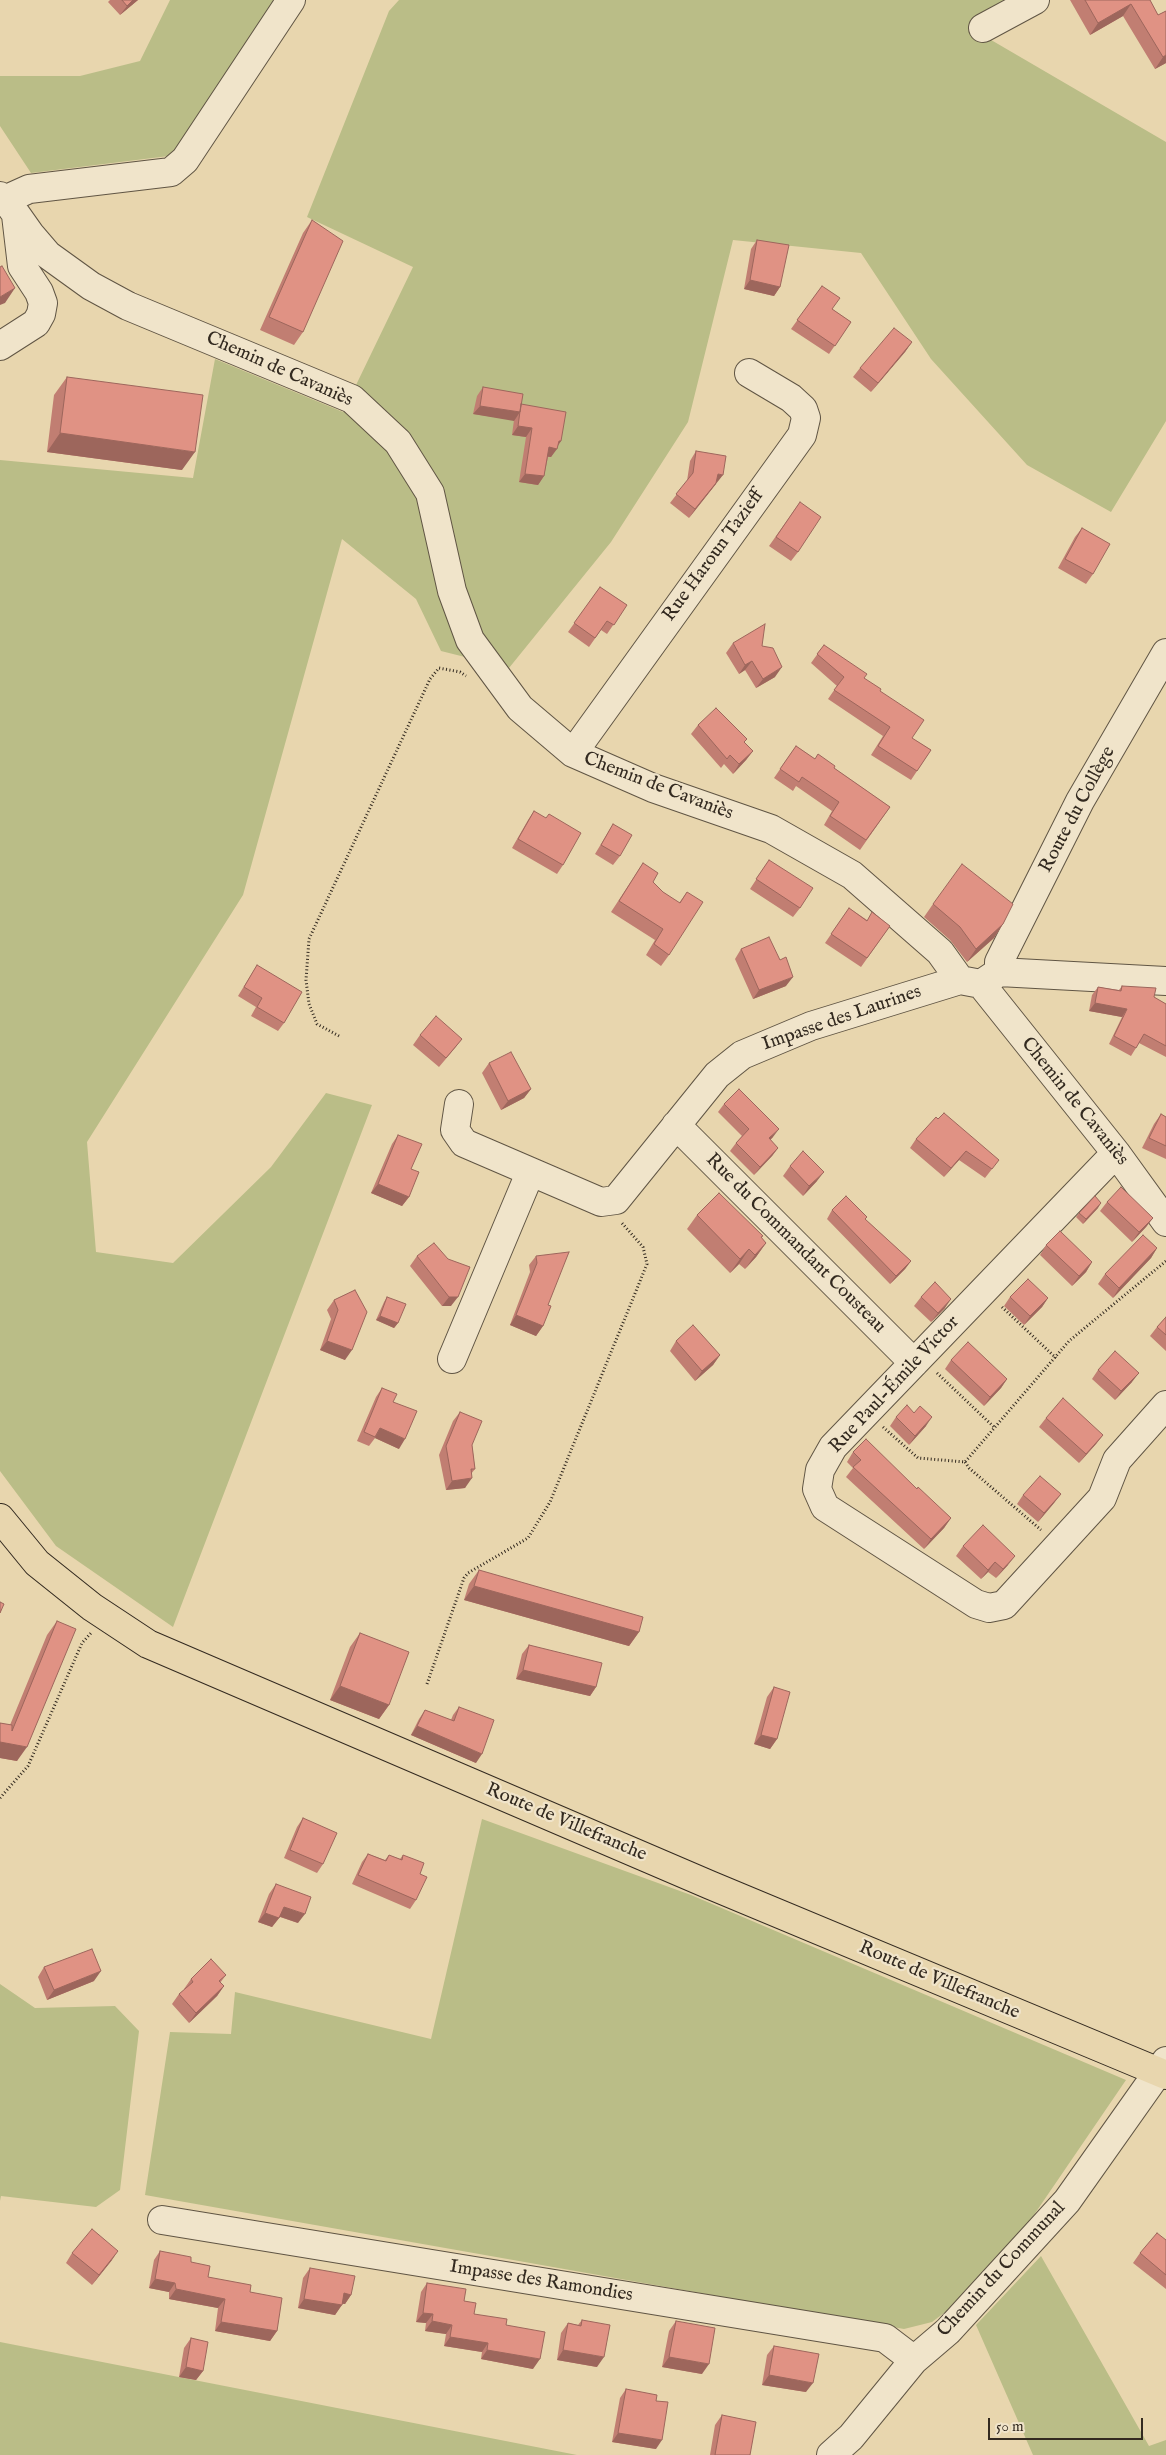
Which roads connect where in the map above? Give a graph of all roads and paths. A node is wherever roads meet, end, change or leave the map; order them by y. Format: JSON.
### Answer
{"nodes":[{"id":1,"x":291,"y":0,"type":"edge"},
{"id":2,"x":1035,"y":0,"type":"edge"},
{"id":3,"x":984,"y":28,"type":"dead end"},
{"id":4,"x":5,"y":203,"type":"edge"},
{"id":5,"x":0,"y":346,"type":"edge"},
{"id":6,"x":748,"y":373,"type":"dead end"},
{"id":7,"x":1166,"y":653,"type":"edge"},
{"id":8,"x":467,"y":678,"type":"dead end"},
{"id":9,"x":573,"y":753,"type":"junction"},
{"id":10,"x":980,"y":978,"type":"junction"},
{"id":11,"x":1166,"y":981,"type":"edge"},
{"id":12,"x":339,"y":1036,"type":"dead end"},
{"id":13,"x":459,"y":1104,"type":"dead end"},
{"id":14,"x":676,"y":1125,"type":"junction"},
{"id":15,"x":1116,"y":1153,"type":"junction"},
{"id":16,"x":530,"y":1173,"type":"junction"},
{"id":17,"x":616,"y":1200,"type":"junction"},
{"id":18,"x":1166,"y":1222,"type":"edge"},
{"id":19,"x":1166,"y":1261,"type":"edge"},
{"id":20,"x":984,"y":1290,"type":"junction"},
{"id":21,"x":1056,"y":1358,"type":"junction"},
{"id":22,"x":452,"y":1359,"type":"dead end"},
{"id":23,"x":917,"y":1360,"type":"junction"},
{"id":24,"x":1166,"y":1405,"type":"edge"},
{"id":25,"x":866,"y":1413,"type":"junction"},
{"id":26,"x":995,"y":1428,"type":"junction"},
{"id":27,"x":966,"y":1462,"type":"junction"},
{"id":28,"x":0,"y":1518,"type":"edge"},
{"id":29,"x":1059,"y":1545,"type":"junction"},
{"id":30,"x":107,"y":1616,"type":"junction"},
{"id":31,"x":427,"y":1684,"type":"dead end"},
{"id":32,"x":0,"y":1798,"type":"edge"},
{"id":33,"x":1163,"y":2069,"type":"edge"},
{"id":34,"x":162,"y":2220,"type":"dead end"},
{"id":35,"x":914,"y":2360,"type":"junction"},
{"id":36,"x":857,"y":2446,"type":"edge"},
{"id":37,"x":831,"y":2455,"type":"edge"}],
"edges":[{"from":1,"to":4,"type":"street"},
{"from":2,"to":3,"type":"street"},
{"from":4,"to":5,"type":"street"},
{"from":4,"to":9,"type":"street","name":"Chemin de Cavaniès"},
{"from":6,"to":9,"type":"street","name":"Rue Haroun Tazieff"},
{"from":7,"to":10,"type":"street","name":"Route du Collège"},
{"from":8,"to":12,"type":"path"},
{"from":9,"to":10,"type":"street","name":"Chemin de Cavaniès"},
{"from":10,"to":11,"type":"street"},
{"from":10,"to":14,"type":"street","name":"Impasse des Laurines"},
{"from":10,"to":15,"type":"street","name":"Chemin de Cavaniès"},
{"from":13,"to":16,"type":"street"},
{"from":14,"to":17,"type":"street","name":"Impasse des Laurines"},
{"from":14,"to":23,"type":"street","name":"Rue du Commandant Cousteau"},
{"from":15,"to":18,"type":"street","name":"Chemin de Cavaniès"},
{"from":15,"to":20,"type":"street","name":"Rue Paul-Émile Victor"},
{"from":16,"to":17,"type":"street"},
{"from":16,"to":22,"type":"street"},
{"from":17,"to":31,"type":"path"},
{"from":19,"to":21,"type":"path"},
{"from":20,"to":21,"type":"path"},
{"from":20,"to":23,"type":"street","name":"Rue Paul-Émile Victor"},
{"from":21,"to":26,"type":"path"},
{"from":23,"to":25,"type":"street","name":"Rue Paul-Émile Victor"},
{"from":23,"to":26,"type":"path"},
{"from":24,"to":29,"type":"street","name":"Rue Paul-Émile Victor"},
{"from":25,"to":27,"type":"path"},
{"from":25,"to":29,"type":"street","name":"Rue Paul-Émile Victor"},
{"from":26,"to":27,"type":"path"},
{"from":27,"to":29,"type":"path"},
{"from":28,"to":30,"type":"main road","name":"Route de Villefranche"},
{"from":30,"to":32,"type":"path"},
{"from":30,"to":33,"type":"main road","name":"Route de Villefranche"},
{"from":33,"to":35,"type":"street","name":"Chemin du Communal"},
{"from":34,"to":35,"type":"street","name":"Impasse des Ramondies"},
{"from":35,"to":36,"type":"street","name":"Chemin du Communal"},
{"from":36,"to":37,"type":"street","name":"Chemin du Communal"}]}
